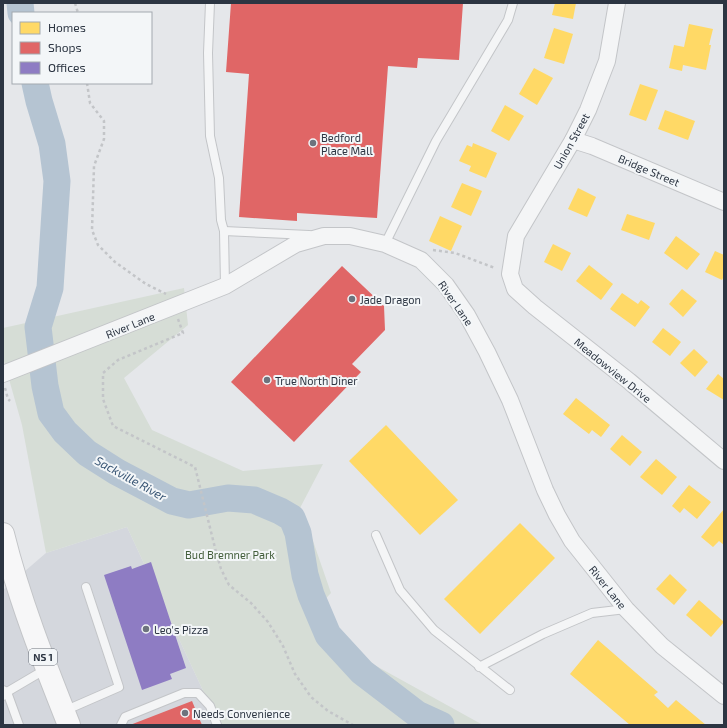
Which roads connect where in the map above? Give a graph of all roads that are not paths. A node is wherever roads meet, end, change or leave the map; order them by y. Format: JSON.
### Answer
{"nodes":[{"id":1,"x":210,"y":3,"type":"edge"},
{"id":2,"x":513,"y":3,"type":"edge"},
{"id":3,"x":617,"y":3,"type":"edge"},
{"id":4,"x":573,"y":140,"type":"junction"},
{"id":5,"x":724,"y":202,"type":"edge"},
{"id":6,"x":224,"y":231,"type":"junction"},
{"id":7,"x":324,"y":236,"type":"junction"},
{"id":8,"x":385,"y":244,"type":"junction"},
{"id":9,"x":510,"y":274,"type":"joint"},
{"id":10,"x":226,"y":286,"type":"junction"},
{"id":11,"x":4,"y":380,"type":"edge"},
{"id":12,"x":724,"y":461,"type":"edge"},
{"id":13,"x":3,"y":534,"type":"edge"},
{"id":14,"x":376,"y":535,"type":"dead end"},
{"id":15,"x":6,"y":563,"type":"edge"},
{"id":16,"x":86,"y":587,"type":"dead end"},
{"id":17,"x":626,"y":609,"type":"junction"},
{"id":18,"x":479,"y":667,"type":"junction"},
{"id":19,"x":47,"y":668,"type":"junction"},
{"id":20,"x":510,"y":690,"type":"dead end"},
{"id":21,"x":4,"y":693,"type":"edge"},
{"id":22,"x":724,"y":696,"type":"edge"},
{"id":23,"x":66,"y":718,"type":"edge"},
{"id":24,"x":19,"y":725,"type":"edge"},
{"id":25,"x":121,"y":725,"type":"edge"},
{"id":26,"x":217,"y":725,"type":"edge"}],
"edges":[{"from":1,"to":6,"type":"lane"},
{"from":2,"to":8,"type":"lane"},
{"from":3,"to":4,"type":"street","name":"Union Street"},
{"from":4,"to":5,"type":"street","name":"Bridge Street"},
{"from":4,"to":9,"type":"street","name":"Union Street"},
{"from":6,"to":7,"type":"lane"},
{"from":6,"to":10,"type":"lane"},
{"from":7,"to":8,"type":"street","name":"River Lane"},
{"from":7,"to":10,"type":"street","name":"River Lane"},
{"from":8,"to":17,"type":"street","name":"River Lane"},
{"from":9,"to":12,"type":"street","name":"Meadowview Drive"},
{"from":10,"to":11,"type":"street","name":"River Lane"},
{"from":13,"to":15,"type":"main road","number":"NS 1"},
{"from":14,"to":18,"type":"lane"},
{"from":15,"to":19,"type":"main road","number":"NS 1"},
{"from":16,"to":23,"type":"lane"},
{"from":17,"to":18,"type":"lane"},
{"from":17,"to":22,"type":"street","name":"River Lane"},
{"from":18,"to":20,"type":"lane"},
{"from":19,"to":21,"type":"lane"},
{"from":19,"to":23,"type":"main road","number":"NS 1"},
{"from":21,"to":24,"type":"lane"},
{"from":25,"to":26,"type":"lane"}]}
